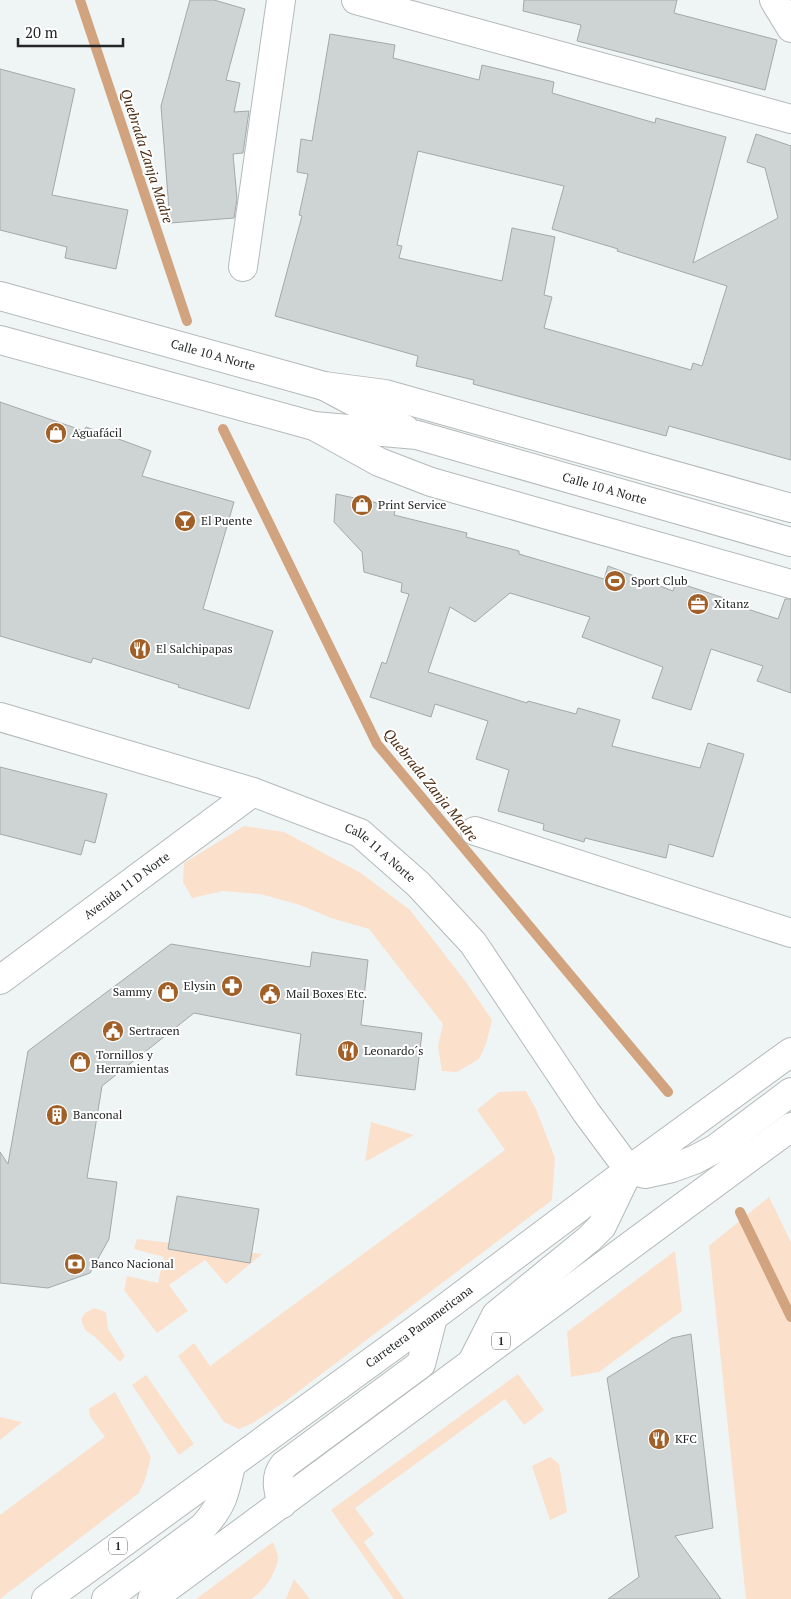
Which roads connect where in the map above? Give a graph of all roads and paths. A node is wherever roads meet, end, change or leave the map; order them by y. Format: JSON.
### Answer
{"nodes":[{"id":1,"x":281,"y":0,"type":"edge"},
{"id":2,"x":356,"y":0,"type":"edge"},
{"id":3,"x":774,"y":0,"type":"edge"},
{"id":4,"x":791,"y":28,"type":"edge"},
{"id":5,"x":791,"y":119,"type":"edge"},
{"id":6,"x":243,"y":267,"type":"dead end"},
{"id":7,"x":0,"y":296,"type":"edge"},
{"id":8,"x":0,"y":340,"type":"edge"},
{"id":9,"x":324,"y":386,"type":"junction"},
{"id":10,"x":314,"y":426,"type":"junction"},
{"id":11,"x":429,"y":439,"type":"junction"},
{"id":12,"x":791,"y":508,"type":"edge"},
{"id":13,"x":791,"y":542,"type":"edge"},
{"id":14,"x":791,"y":584,"type":"edge"},
{"id":15,"x":0,"y":717,"type":"edge"},
{"id":16,"x":253,"y":792,"type":"junction"},
{"id":17,"x":475,"y":831,"type":"dead end"},
{"id":18,"x":791,"y":933,"type":"edge"},
{"id":19,"x":0,"y":980,"type":"edge"},
{"id":20,"x":791,"y":1052,"type":"edge"},
{"id":21,"x":791,"y":1092,"type":"edge"},
{"id":22,"x":791,"y":1127,"type":"edge"},
{"id":23,"x":629,"y":1170,"type":"junction"},
{"id":24,"x":433,"y":1317,"type":"junction"},
{"id":25,"x":471,"y":1363,"type":"junction"},
{"id":26,"x":231,"y":1464,"type":"junction"},
{"id":27,"x":282,"y":1504,"type":"junction"},
{"id":28,"x":46,"y":1599,"type":"edge"},
{"id":29,"x":106,"y":1599,"type":"edge"},
{"id":30,"x":152,"y":1599,"type":"edge"}],
"edges":[{"from":1,"to":6,"type":"main road"},
{"from":2,"to":5,"type":"main road"},
{"from":3,"to":4,"type":"main road"},
{"from":7,"to":9,"type":"main road","name":"Calle 10 A Norte"},
{"from":8,"to":10,"type":"main road","name":"Calle 10 A Norte"},
{"from":9,"to":11,"type":"main road","name":"Calle 10 A Norte"},
{"from":9,"to":12,"type":"main road"},
{"from":10,"to":11,"type":"main road","name":"Calle 10 A Norte"},
{"from":10,"to":14,"type":"main road"},
{"from":11,"to":13,"type":"main road","name":"Calle 10 A Norte"},
{"from":15,"to":16,"type":"main road","name":"Calle 11 A Norte"},
{"from":16,"to":19,"type":"main road","name":"Avenida 11 D Norte"},
{"from":16,"to":23,"type":"main road","name":"Calle 11 A Norte"},
{"from":17,"to":18,"type":"main road"},
{"from":20,"to":23,"type":"main road","name":"Carretera Panamericana","number":"1"},
{"from":21,"to":23,"type":"main road"},
{"from":22,"to":25,"type":"main road","number":"1"},
{"from":23,"to":24,"type":"main road","name":"Carretera Panamericana","number":"1"},
{"from":23,"to":25,"type":"main road"},
{"from":24,"to":26,"type":"main road","name":"Carretera Panamericana","number":"1"},
{"from":24,"to":27,"type":"main road"},
{"from":25,"to":27,"type":"main road","number":"1"},
{"from":26,"to":28,"type":"main road","name":"Carretera Panamericana","number":"1"},
{"from":26,"to":29,"type":"main road"},
{"from":27,"to":30,"type":"main road","number":"1"}]}
